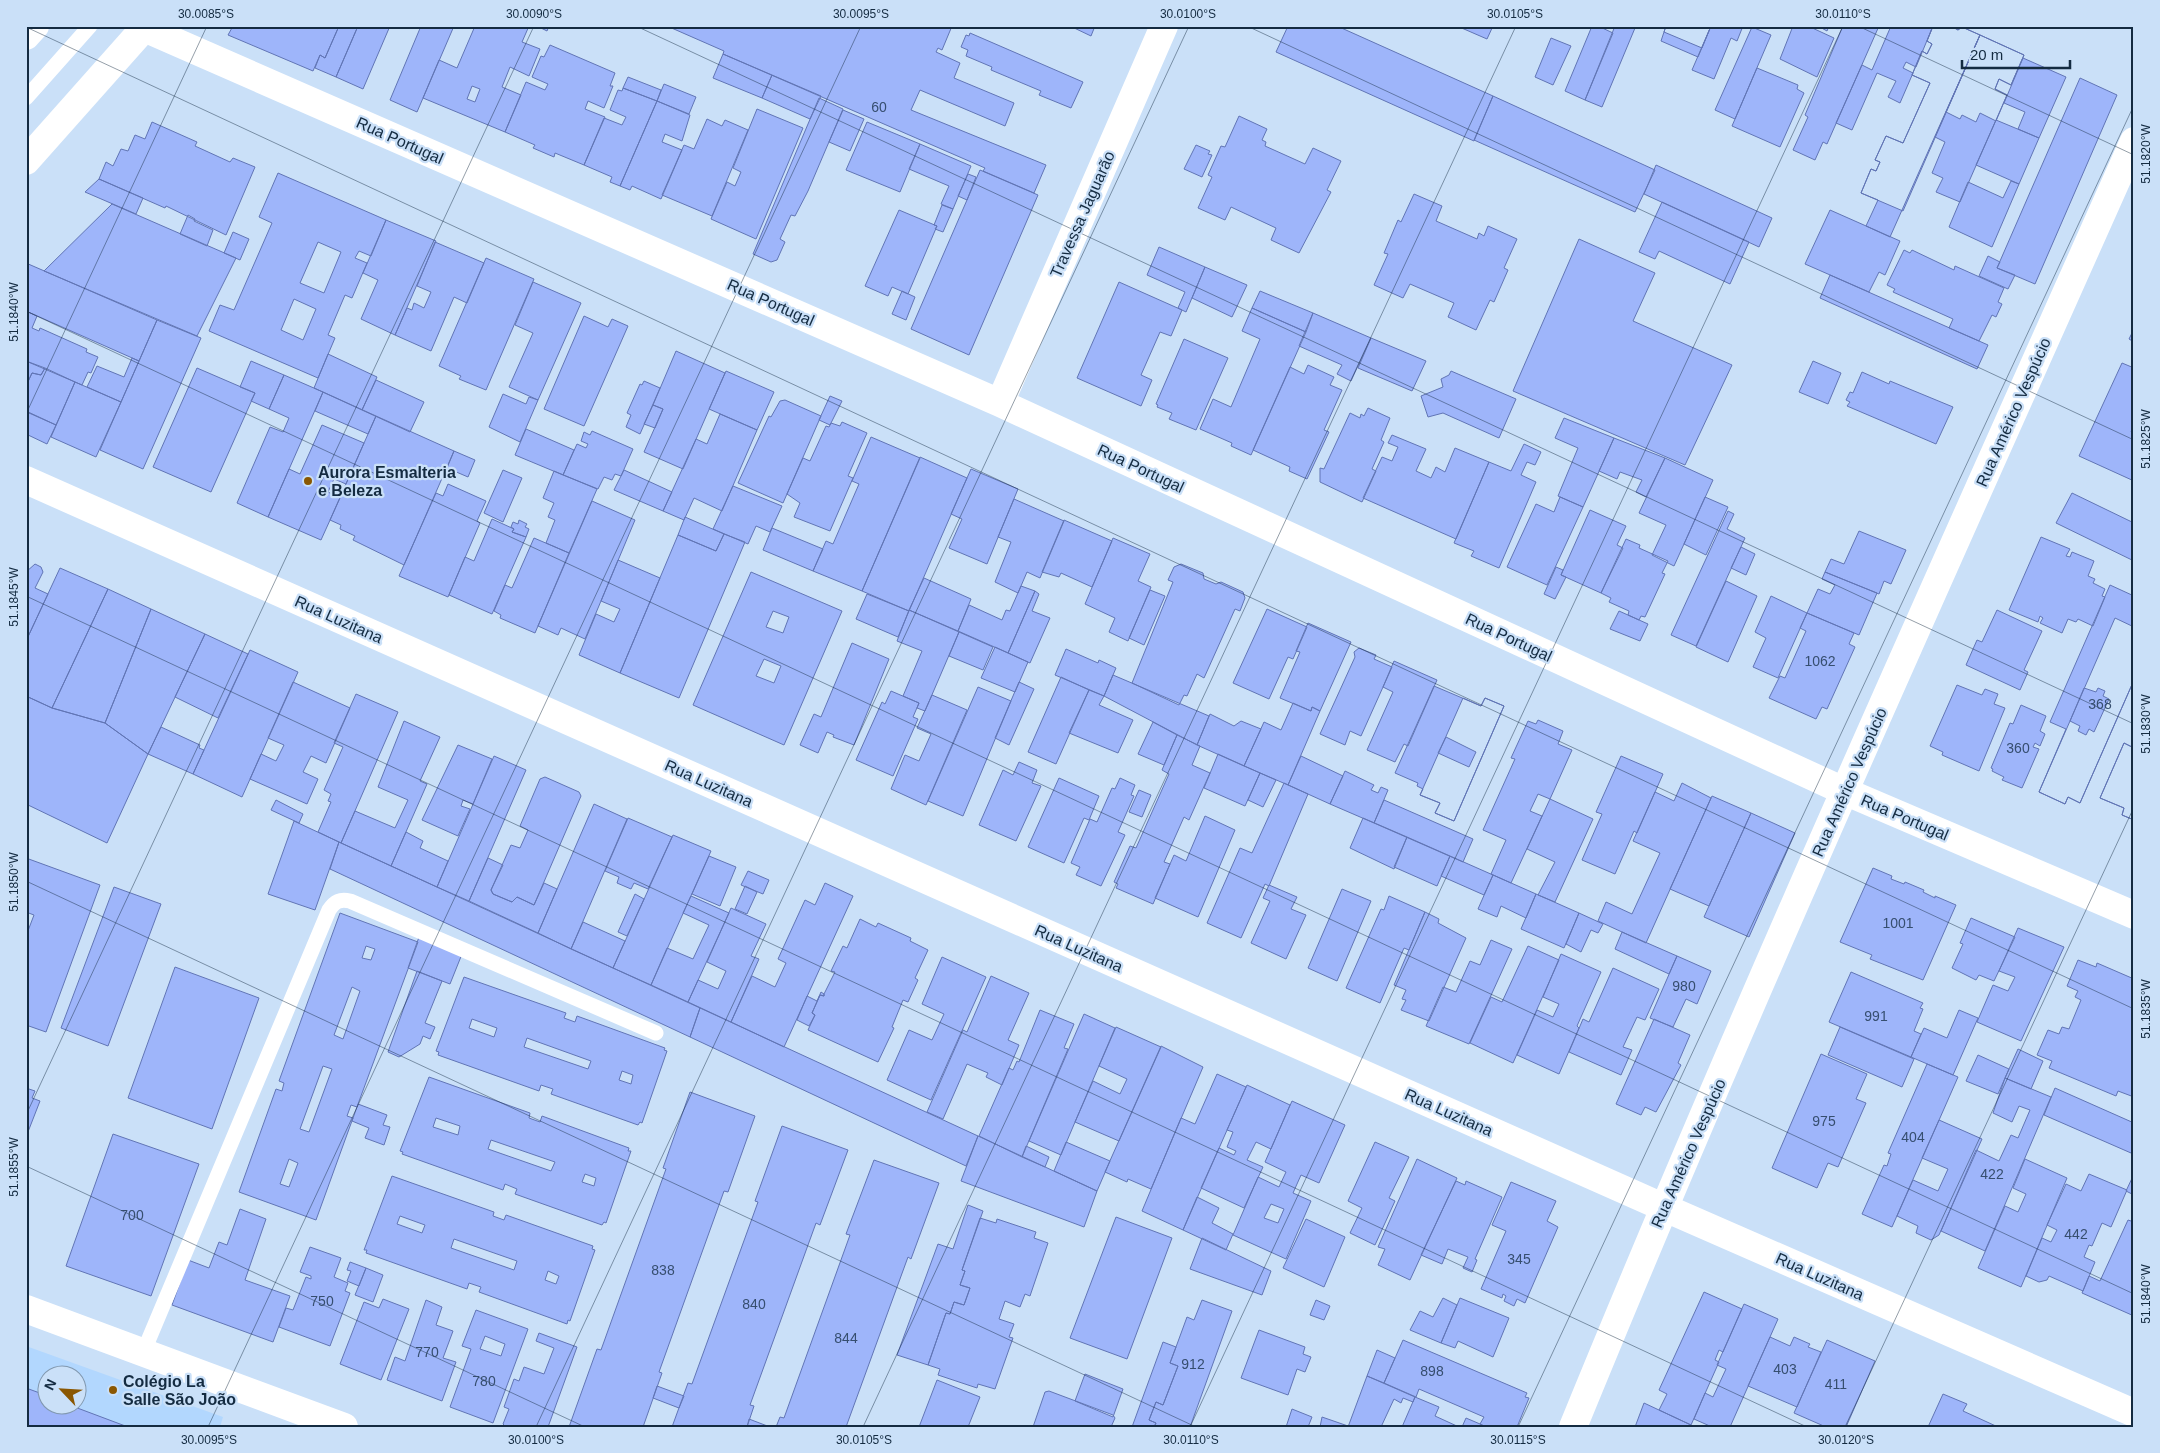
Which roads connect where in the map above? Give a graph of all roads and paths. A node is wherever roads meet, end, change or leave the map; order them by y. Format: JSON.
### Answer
{"nodes":[{"id":1,"x":35,"y":26,"type":"edge"},
{"id":2,"x":90,"y":26,"type":"edge"},
{"id":3,"x":1164,"y":26,"type":"edge"},
{"id":4,"x":145,"y":27,"type":"edge"},
{"id":5,"x":26,"y":36,"type":"edge"},
{"id":6,"x":26,"y":98,"type":"edge"},
{"id":7,"x":2134,"y":140,"type":"edge"},
{"id":8,"x":26,"y":160,"type":"edge"},
{"id":9,"x":1000,"y":403,"type":"junction"},
{"id":10,"x":26,"y":480,"type":"edge"},
{"id":11,"x":1844,"y":791,"type":"junction"},
{"id":12,"x":2134,"y":915,"type":"edge"},
{"id":13,"x":656,"y":1033,"type":"dead end"},
{"id":14,"x":1665,"y":1208,"type":"junction"},
{"id":15,"x":26,"y":1309,"type":"edge"},
{"id":16,"x":143,"y":1353,"type":"junction"},
{"id":17,"x":2134,"y":1413,"type":"edge"},
{"id":18,"x":344,"y":1427,"type":"edge"},
{"id":19,"x":1573,"y":1427,"type":"edge"}],
"edges":[{"from":1,"to":5,"type":"street"},
{"from":2,"to":6,"type":"lane"},
{"from":3,"to":9,"type":"street","name":"Travessa Jaguarão"},
{"from":4,"to":8,"type":"street"},
{"from":4,"to":9,"type":"street","name":"Rua Portugal"},
{"from":7,"to":11,"type":"street","name":"Rua Américo Vespúcio"},
{"from":9,"to":11,"type":"street","name":"Rua Portugal"},
{"from":10,"to":14,"type":"street","name":"Rua Luzitana"},
{"from":11,"to":12,"type":"street","name":"Rua Portugal"},
{"from":11,"to":14,"type":"street","name":"Rua Américo Vespúcio"},
{"from":13,"to":16,"type":"lane"},
{"from":14,"to":17,"type":"street","name":"Rua Luzitana"},
{"from":14,"to":19,"type":"street","name":"Rua Américo Vespúcio"},
{"from":15,"to":16,"type":"street"},
{"from":16,"to":18,"type":"street"}]}
